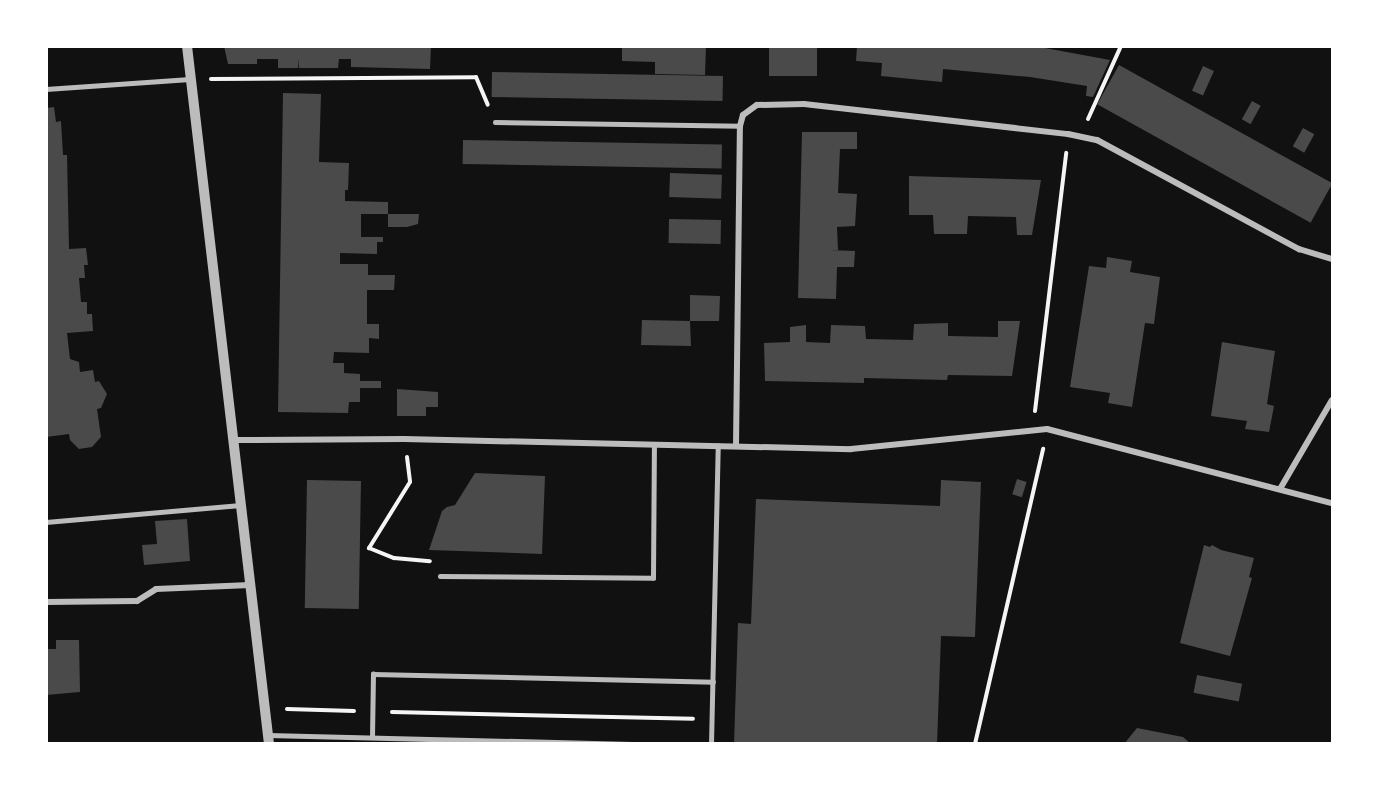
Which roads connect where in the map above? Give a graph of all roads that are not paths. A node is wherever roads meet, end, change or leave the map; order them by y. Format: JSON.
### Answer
{"nodes":[{"id":1,"x":187,"y":46,"type":"edge"},
{"id":2,"x":191,"y":79,"type":"junction"},
{"id":3,"x":46,"y":89,"type":"edge"},
{"id":4,"x":495,"y":122,"type":"road end"},
{"id":5,"x":740,"y":126,"type":"junction"},
{"id":6,"x":1332,"y":259,"type":"edge"},
{"id":7,"x":1332,"y":400,"type":"edge"},
{"id":8,"x":233,"y":440,"type":"junction"},
{"id":9,"x":654,"y":446,"type":"junction"},
{"id":10,"x":718,"y":446,"type":"junction"},
{"id":11,"x":736,"y":446,"type":"junction"},
{"id":12,"x":1280,"y":489,"type":"junction"},
{"id":13,"x":1332,"y":503,"type":"edge"},
{"id":14,"x":240,"y":505,"type":"junction"},
{"id":15,"x":46,"y":522,"type":"edge"},
{"id":16,"x":440,"y":576,"type":"road end"},
{"id":17,"x":250,"y":585,"type":"junction"},
{"id":18,"x":46,"y":602,"type":"edge"},
{"id":19,"x":713,"y":682,"type":"junction"},
{"id":20,"x":372,"y":737,"type":"junction"},
{"id":21,"x":268,"y":739,"type":"edge"},
{"id":22,"x":642,"y":744,"type":"edge"},
{"id":23,"x":711,"y":744,"type":"edge"}],
"edges":[{"from":1,"to":2,"type":"street"},
{"from":2,"to":3,"type":"lane"},
{"from":2,"to":8,"type":"street"},
{"from":4,"to":5,"type":"lane"},
{"from":5,"to":6,"type":"street"},
{"from":5,"to":11,"type":"street"},
{"from":7,"to":12,"type":"street"},
{"from":8,"to":9,"type":"street"},
{"from":8,"to":14,"type":"street"},
{"from":9,"to":10,"type":"street"},
{"from":9,"to":16,"type":"lane"},
{"from":10,"to":11,"type":"street"},
{"from":10,"to":19,"type":"lane"},
{"from":11,"to":12,"type":"street"},
{"from":12,"to":13,"type":"street"},
{"from":14,"to":15,"type":"lane"},
{"from":14,"to":17,"type":"street"},
{"from":17,"to":18,"type":"street"},
{"from":17,"to":21,"type":"street"},
{"from":19,"to":20,"type":"lane"},
{"from":19,"to":23,"type":"lane"},
{"from":20,"to":21,"type":"lane"},
{"from":20,"to":22,"type":"lane"}]}
